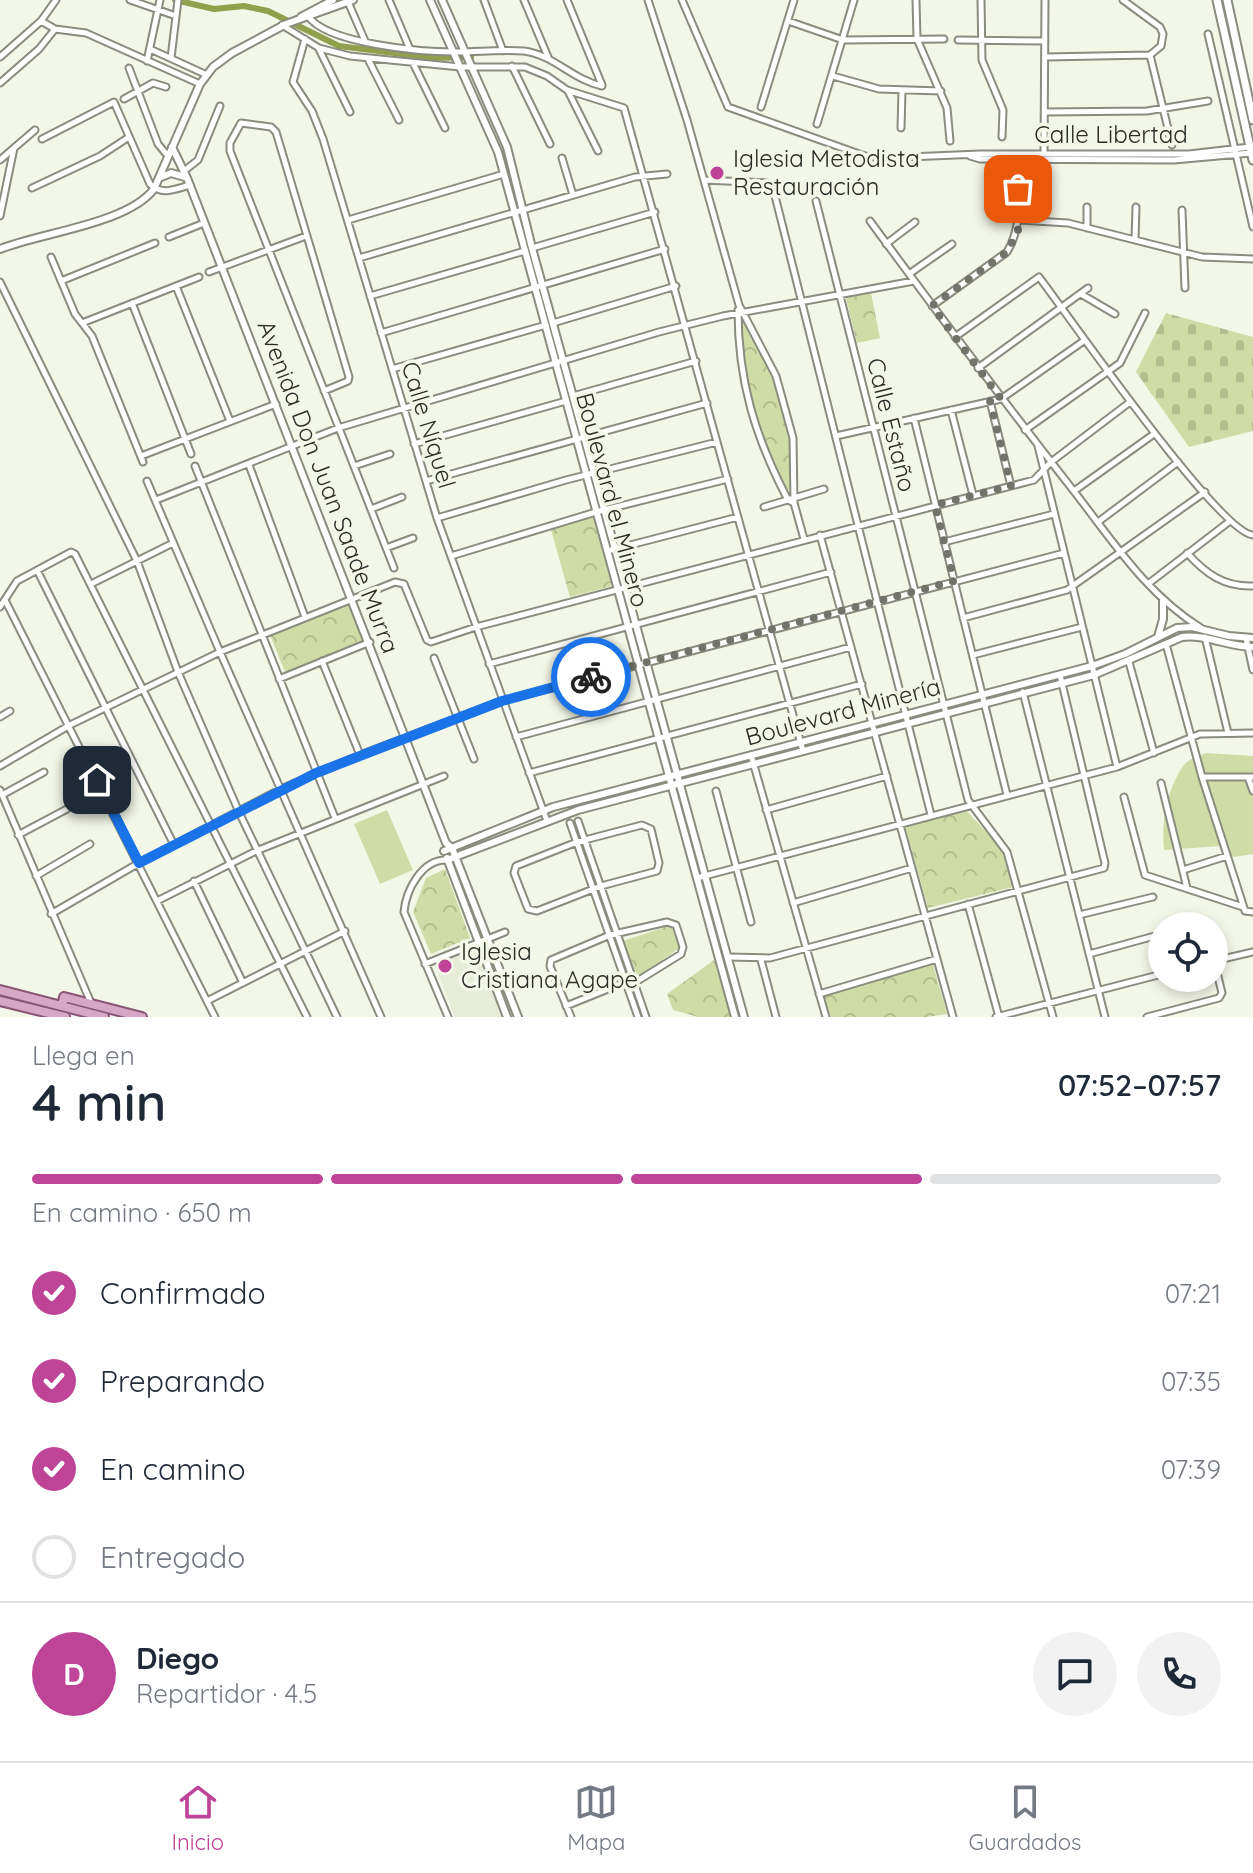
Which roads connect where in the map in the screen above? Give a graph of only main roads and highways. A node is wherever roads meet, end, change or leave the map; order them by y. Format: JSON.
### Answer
{"nodes":[{"id":1,"x":1217,"y":0,"type":"edge"},
{"id":2,"x":1227,"y":0,"type":"edge"},
{"id":3,"x":1253,"y":120,"type":"edge"},
{"id":4,"x":1252,"y":152,"type":"edge"},
{"id":5,"x":0,"y":990,"type":"edge"},
{"id":6,"x":0,"y":1001,"type":"edge"},
{"id":7,"x":62,"y":1006,"type":"junction"},
{"id":8,"x":100,"y":1016,"type":"edge"},
{"id":9,"x":65,"y":1017,"type":"edge"},
{"id":10,"x":142,"y":1017,"type":"edge"}],
"edges":[{"from":1,"to":4,"type":"main road"},
{"from":2,"to":3,"type":"main road"},
{"from":5,"to":7,"type":"main road"},
{"from":6,"to":9,"type":"main road"},
{"from":7,"to":8,"type":"main road"},
{"from":7,"to":10,"type":"main road"}]}
